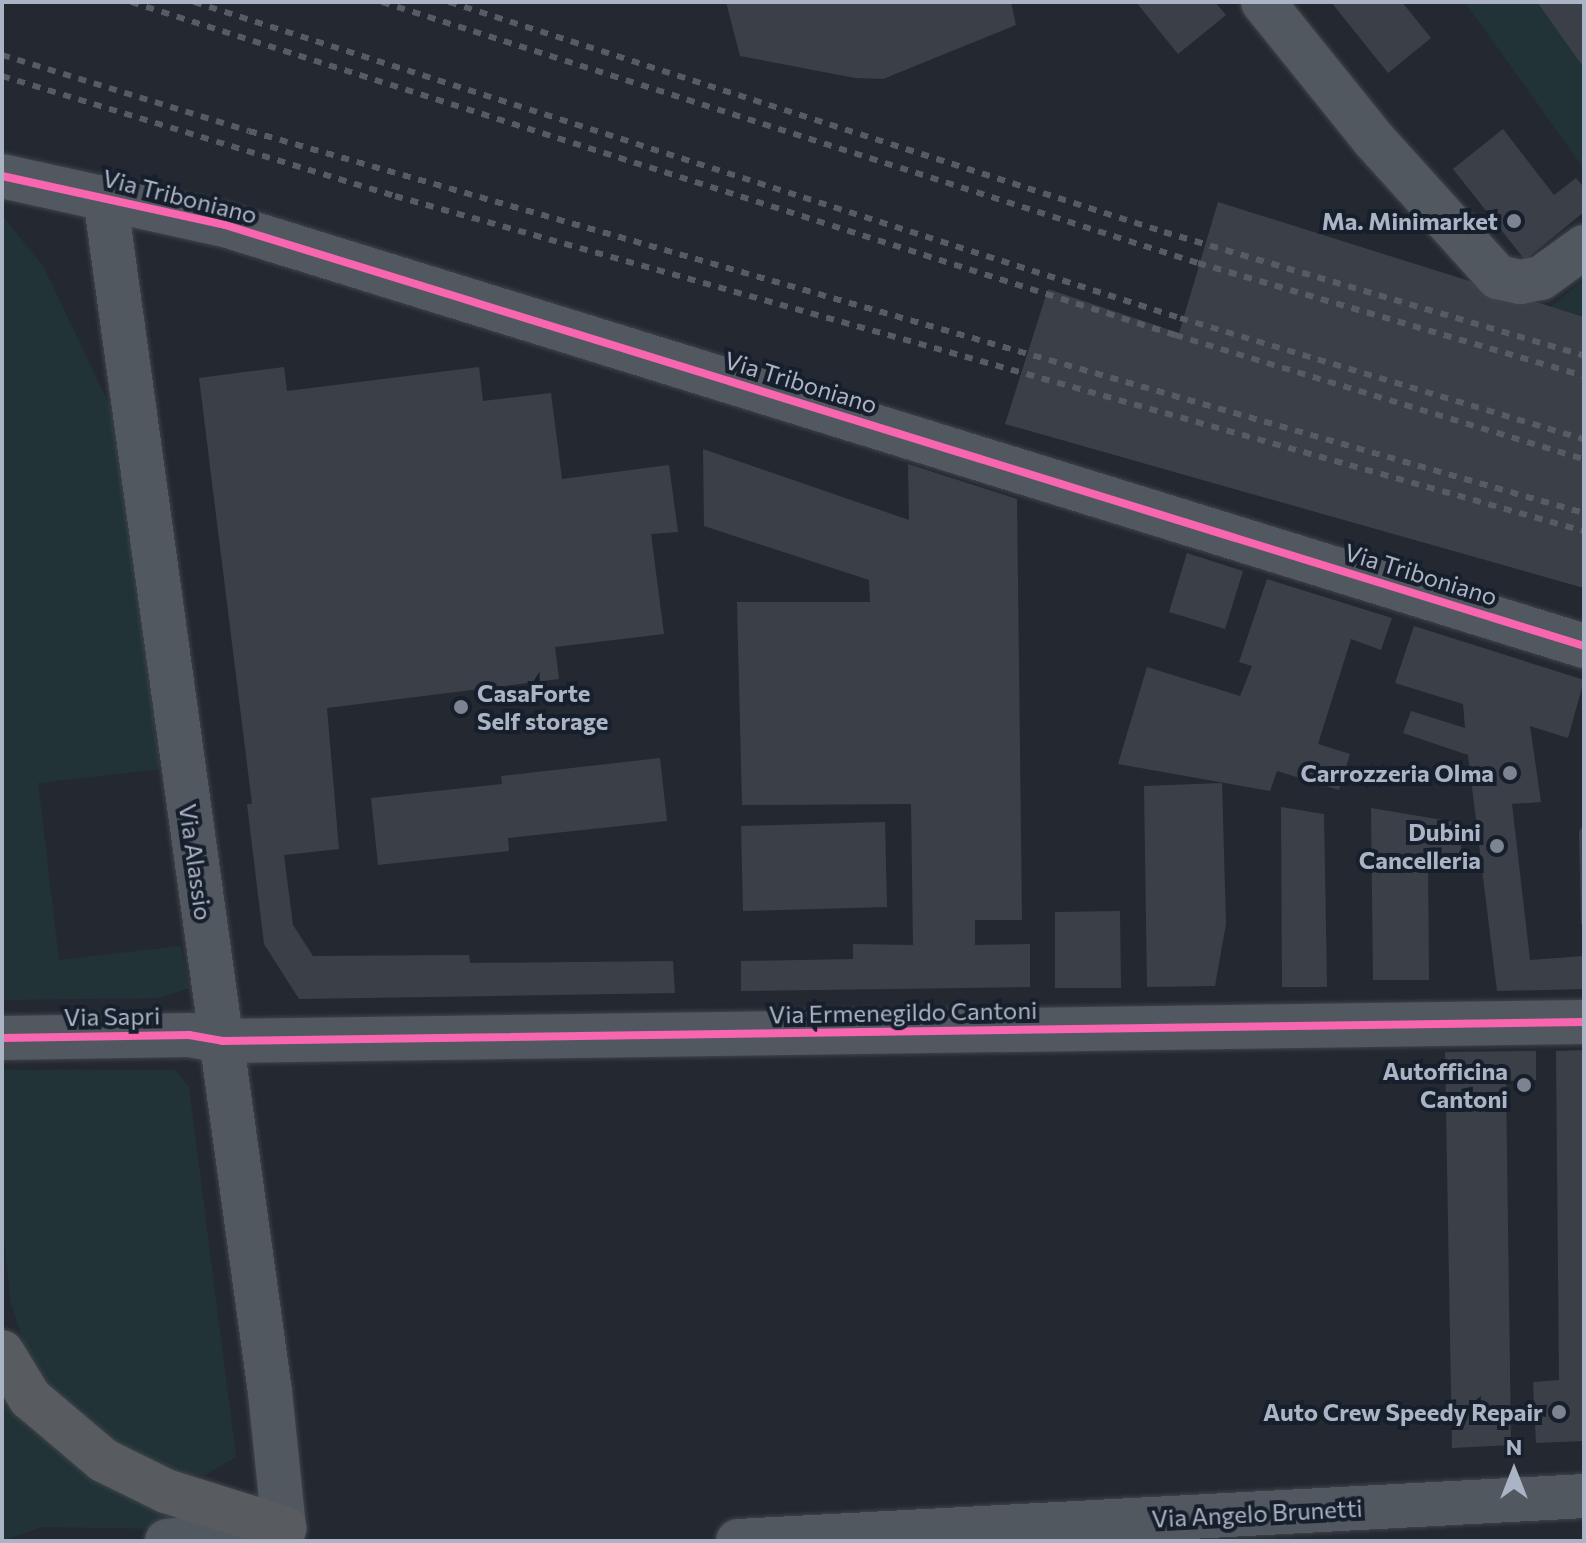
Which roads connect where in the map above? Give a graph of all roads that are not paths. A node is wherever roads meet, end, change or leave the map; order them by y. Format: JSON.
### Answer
{"nodes":[{"id":1,"x":1263,"y":2,"type":"edge"},
{"id":2,"x":2,"y":176,"type":"edge"},
{"id":3,"x":105,"y":197,"type":"junction"},
{"id":4,"x":1584,"y":247,"type":"edge"},
{"id":5,"x":1584,"y":646,"type":"edge"},
{"id":6,"x":1584,"y":1022,"type":"edge"},
{"id":7,"x":2,"y":1038,"type":"edge"},
{"id":8,"x":222,"y":1041,"type":"junction"},
{"id":9,"x":2,"y":1352,"type":"edge"},
{"id":10,"x":1584,"y":1496,"type":"edge"},
{"id":11,"x":296,"y":1535,"type":"edge"},
{"id":12,"x":167,"y":1541,"type":"edge"},
{"id":13,"x":738,"y":1541,"type":"edge"}],
"edges":[{"from":1,"to":4,"type":"street"},
{"from":2,"to":3,"type":"street","name":"Via Triboniano"},
{"from":3,"to":5,"type":"street","name":"Via Triboniano"},
{"from":3,"to":8,"type":"street","name":"Via Alassio"},
{"from":6,"to":8,"type":"street","name":"Via Ermenegildo Cantoni"},
{"from":7,"to":8,"type":"street","name":"Via Sapri"},
{"from":8,"to":11,"type":"street","name":"Via Alassio"},
{"from":9,"to":11,"type":"highway"},
{"from":10,"to":13,"type":"street","name":"Via Angelo Brunetti"},
{"from":11,"to":12,"type":"street"}]}
